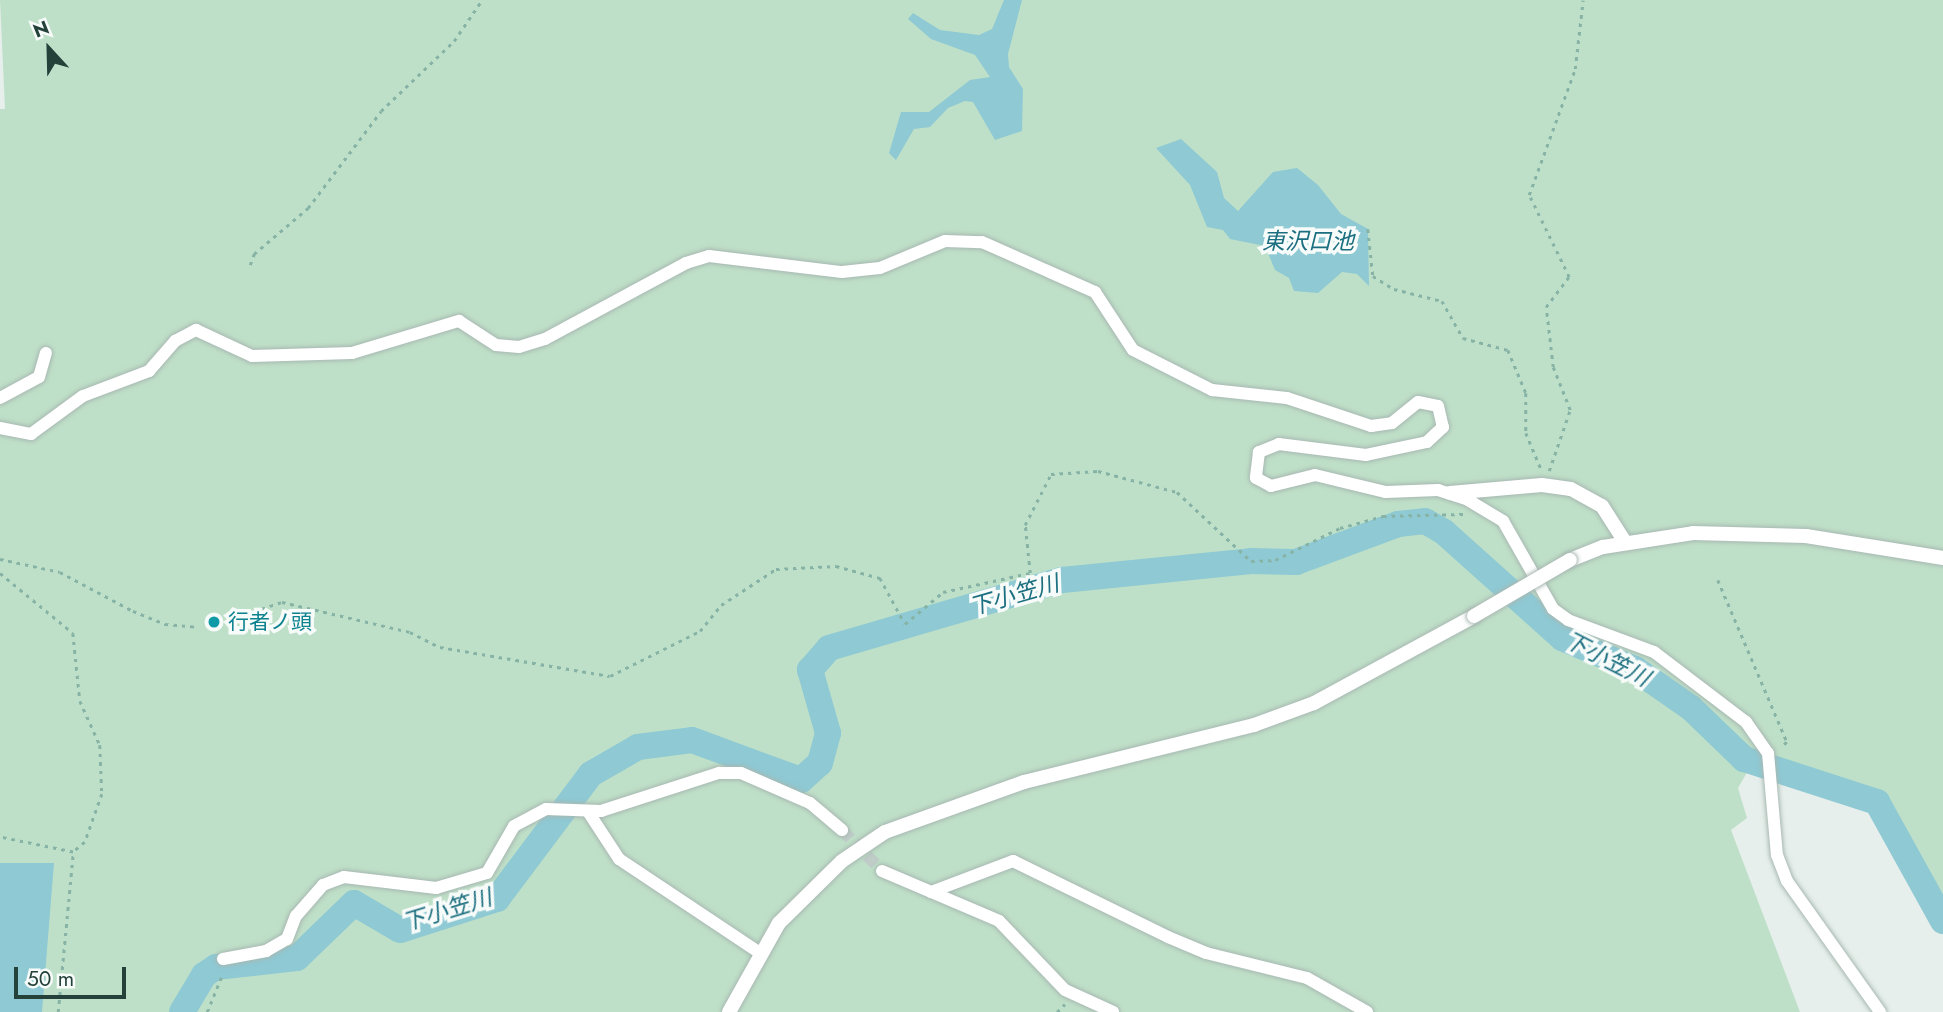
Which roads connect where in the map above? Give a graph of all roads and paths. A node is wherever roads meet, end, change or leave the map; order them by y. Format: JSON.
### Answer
{"nodes":[{"id":1,"x":482,"y":0,"type":"edge"},
{"id":2,"x":1583,"y":0,"type":"edge"},
{"id":3,"x":1368,"y":229,"type":"dead end"},
{"id":4,"x":250,"y":265,"type":"dead end"},
{"id":5,"x":46,"y":353,"type":"dead end"},
{"id":6,"x":0,"y":398,"type":"edge"},
{"id":7,"x":0,"y":428,"type":"edge"},
{"id":8,"x":1450,"y":493,"type":"junction"},
{"id":9,"x":1476,"y":513,"type":"dead end"},
{"id":10,"x":1625,"y":542,"type":"junction"},
{"id":11,"x":1943,"y":558,"type":"edge"},
{"id":12,"x":0,"y":559,"type":"edge"},
{"id":13,"x":0,"y":573,"type":"edge"},
{"id":14,"x":1718,"y":580,"type":"dead end"},
{"id":15,"x":229,"y":619,"type":"dead end"},
{"id":16,"x":198,"y":627,"type":"dead end"},
{"id":17,"x":1768,"y":753,"type":"junction"},
{"id":18,"x":589,"y":813,"type":"junction"},
{"id":19,"x":842,"y":830,"type":"tunnel mouth"},
{"id":20,"x":0,"y":837,"type":"edge"},
{"id":21,"x":73,"y":852,"type":"junction"},
{"id":22,"x":882,"y":871,"type":"tunnel mouth"},
{"id":23,"x":931,"y":892,"type":"junction"},
{"id":24,"x":760,"y":953,"type":"junction"},
{"id":25,"x":223,"y":965,"type":"joint"},
{"id":26,"x":58,"y":1012,"type":"edge"},
{"id":27,"x":207,"y":1012,"type":"edge"},
{"id":28,"x":729,"y":1012,"type":"edge"},
{"id":29,"x":1113,"y":1012,"type":"edge"},
{"id":30,"x":1367,"y":1012,"type":"edge"},
{"id":31,"x":1880,"y":1012,"type":"edge"}],
"edges":[{"from":1,"to":4,"type":"path"},
{"from":2,"to":3,"type":"path"},
{"from":5,"to":6,"type":"street"},
{"from":7,"to":8,"type":"street"},
{"from":8,"to":10,"type":"street"},
{"from":8,"to":17,"type":"street"},
{"from":9,"to":15,"type":"path"},
{"from":10,"to":11,"type":"street"},
{"from":10,"to":24,"type":"street","bridge":true},
{"from":12,"to":16,"type":"path"},
{"from":13,"to":21,"type":"path"},
{"from":14,"to":17,"type":"path"},
{"from":17,"to":31,"type":"street"},
{"from":18,"to":19,"type":"street"},
{"from":18,"to":24,"type":"street"},
{"from":18,"to":25,"type":"street"},
{"from":20,"to":21,"type":"path"},
{"from":21,"to":26,"type":"path"},
{"from":22,"to":23,"type":"street"},
{"from":23,"to":29,"type":"street"},
{"from":23,"to":30,"type":"street"},
{"from":24,"to":28,"type":"street"},
{"from":25,"to":27,"type":"path"}]}
